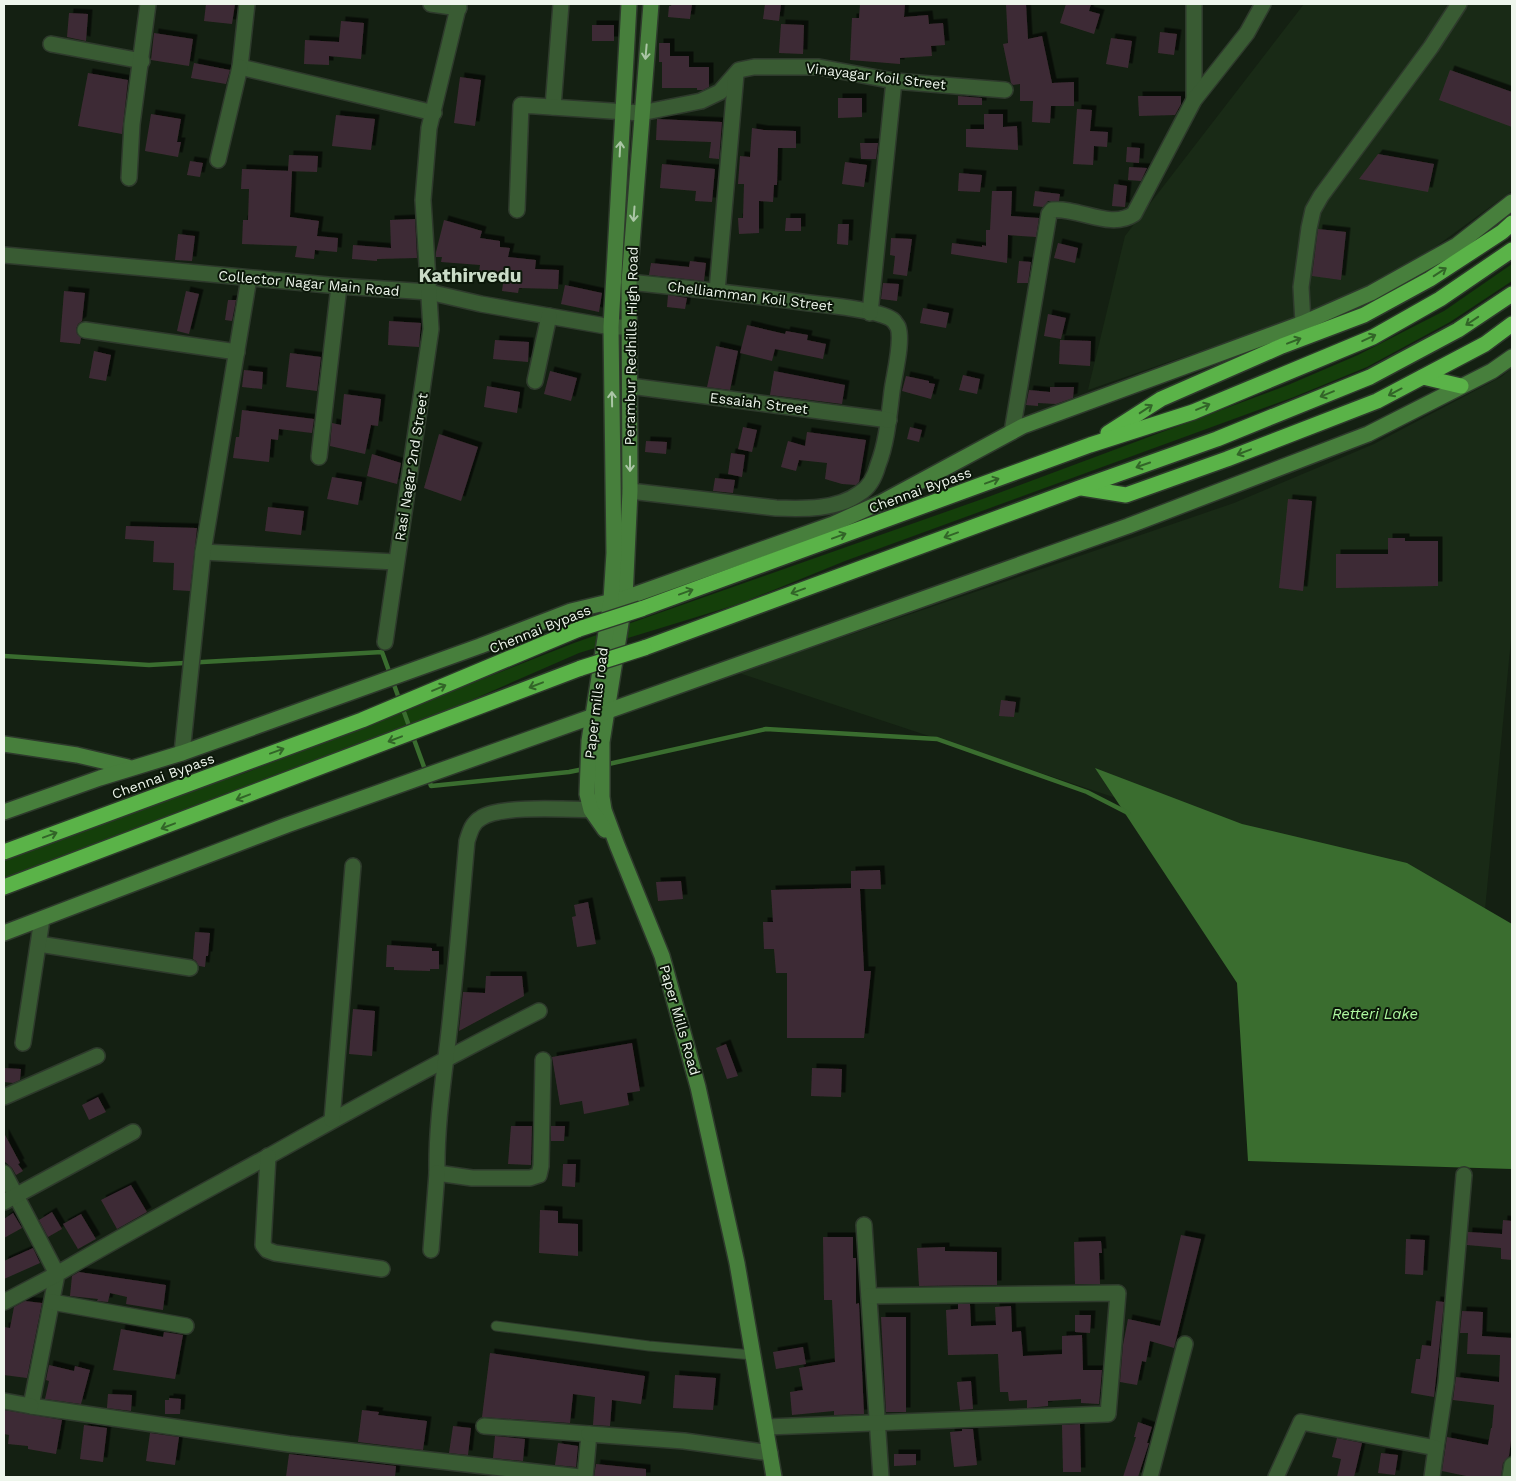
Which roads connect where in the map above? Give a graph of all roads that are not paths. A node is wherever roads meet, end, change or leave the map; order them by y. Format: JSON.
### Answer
{"nodes":[{"id":1,"x":148,"y":4,"type":"edge"},
{"id":2,"x":247,"y":4,"type":"edge"},
{"id":3,"x":431,"y":4,"type":"edge"},
{"id":4,"x":560,"y":4,"type":"edge"},
{"id":5,"x":630,"y":4,"type":"edge"},
{"id":6,"x":651,"y":4,"type":"edge"},
{"id":7,"x":1194,"y":4,"type":"edge"},
{"id":8,"x":1263,"y":4,"type":"edge"},
{"id":9,"x":1459,"y":4,"type":"edge"},
{"id":10,"x":459,"y":6,"type":"edge"},
{"id":11,"x":51,"y":44,"type":"dead end"},
{"id":12,"x":142,"y":61,"type":"junction"},
{"id":13,"x":240,"y":67,"type":"junction"},
{"id":14,"x":736,"y":74,"type":"junction"},
{"id":15,"x":894,"y":80,"type":"junction"},
{"id":16,"x":1005,"y":90,"type":"dead end"},
{"id":17,"x":1194,"y":100,"type":"junction"},
{"id":18,"x":553,"y":107,"type":"junction"},
{"id":19,"x":622,"y":111,"type":"junction"},
{"id":20,"x":641,"y":112,"type":"junction"},
{"id":21,"x":434,"y":113,"type":"junction"},
{"id":22,"x":218,"y":160,"type":"dead end"},
{"id":23,"x":129,"y":178,"type":"dead end"},
{"id":24,"x":1512,"y":202,"type":"edge"},
{"id":25,"x":517,"y":210,"type":"dead end"},
{"id":26,"x":1512,"y":223,"type":"edge"},
{"id":27,"x":1512,"y":250,"type":"edge"},
{"id":28,"x":4,"y":255,"type":"edge"},
{"id":29,"x":249,"y":278,"type":"junction"},
{"id":30,"x":629,"y":282,"type":"junction"},
{"id":31,"x":339,"y":286,"type":"junction"},
{"id":32,"x":717,"y":291,"type":"junction"},
{"id":33,"x":429,"y":292,"type":"junction"},
{"id":34,"x":1512,"y":294,"type":"edge"},
{"id":35,"x":870,"y":313,"type":"junction"},
{"id":36,"x":549,"y":316,"type":"junction"},
{"id":37,"x":1303,"y":323,"type":"junction"},
{"id":38,"x":1512,"y":324,"type":"edge"},
{"id":39,"x":611,"y":327,"type":"junction"},
{"id":40,"x":630,"y":327,"type":"junction"},
{"id":41,"x":85,"y":330,"type":"dead end"},
{"id":42,"x":237,"y":352,"type":"junction"},
{"id":43,"x":1512,"y":357,"type":"edge"},
{"id":44,"x":1423,"y":377,"type":"junction"},
{"id":45,"x":535,"y":381,"type":"dead end"},
{"id":46,"x":630,"y":386,"type":"junction"},
{"id":47,"x":1461,"y":386,"type":"junction"},
{"id":48,"x":888,"y":420,"type":"junction"},
{"id":49,"x":1012,"y":432,"type":"junction"},
{"id":50,"x":1090,"y":445,"type":"junction"},
{"id":51,"x":318,"y":457,"type":"dead end"},
{"id":52,"x":1079,"y":488,"type":"junction"},
{"id":53,"x":630,"y":492,"type":"junction"},
{"id":54,"x":203,"y":552,"type":"junction"},
{"id":55,"x":396,"y":562,"type":"junction"},
{"id":56,"x":626,"y":569,"type":"joint"},
{"id":57,"x":618,"y":599,"type":"junction"},
{"id":58,"x":385,"y":642,"type":"dead end"},
{"id":59,"x":594,"y":716,"type":"junction"},
{"id":60,"x":596,"y":741,"type":"junction"},
{"id":61,"x":4,"y":744,"type":"edge"},
{"id":62,"x":182,"y":753,"type":"junction"},
{"id":63,"x":130,"y":768,"type":"junction"},
{"id":64,"x":599,"y":806,"type":"junction"},
{"id":65,"x":4,"y":812,"type":"edge"},
{"id":66,"x":617,"y":845,"type":"joint"},
{"id":67,"x":4,"y":852,"type":"edge"},
{"id":68,"x":353,"y":866,"type":"dead end"},
{"id":69,"x":4,"y":887,"type":"edge"},
{"id":70,"x":42,"y":920,"type":"junction"},
{"id":71,"x":4,"y":933,"type":"edge"},
{"id":72,"x":39,"y":944,"type":"junction"},
{"id":73,"x":190,"y":968,"type":"dead end"},
{"id":74,"x":539,"y":1011,"type":"dead end"},
{"id":75,"x":23,"y":1043,"type":"dead end"},
{"id":76,"x":97,"y":1056,"type":"dead end"},
{"id":77,"x":445,"y":1059,"type":"junction"},
{"id":78,"x":543,"y":1060,"type":"dead end"},
{"id":79,"x":4,"y":1097,"type":"edge"},
{"id":80,"x":332,"y":1120,"type":"junction"},
{"id":81,"x":133,"y":1132,"type":"dead end"},
{"id":82,"x":268,"y":1156,"type":"junction"},
{"id":83,"x":4,"y":1173,"type":"edge"},
{"id":84,"x":437,"y":1173,"type":"junction"},
{"id":85,"x":1464,"y":1175,"type":"dead end"},
{"id":86,"x":9,"y":1199,"type":"edge"},
{"id":87,"x":864,"y":1225,"type":"dead end"},
{"id":88,"x":431,"y":1250,"type":"dead end"},
{"id":89,"x":382,"y":1269,"type":"dead end"},
{"id":90,"x":57,"y":1274,"type":"junction"},
{"id":91,"x":869,"y":1296,"type":"junction"},
{"id":92,"x":4,"y":1302,"type":"edge"},
{"id":93,"x":52,"y":1302,"type":"junction"},
{"id":94,"x":186,"y":1326,"type":"dead end"},
{"id":95,"x":496,"y":1326,"type":"dead end"},
{"id":96,"x":1185,"y":1344,"type":"dead end"},
{"id":97,"x":753,"y":1355,"type":"junction"},
{"id":98,"x":4,"y":1401,"type":"edge"},
{"id":99,"x":32,"y":1406,"type":"junction"},
{"id":100,"x":877,"y":1424,"type":"junction"},
{"id":101,"x":484,"y":1426,"type":"dead end"},
{"id":102,"x":766,"y":1427,"type":"junction"},
{"id":103,"x":589,"y":1434,"type":"junction"},
{"id":104,"x":1436,"y":1448,"type":"junction"},
{"id":105,"x":770,"y":1453,"type":"junction"},
{"id":106,"x":1512,"y":1465,"type":"edge"},
{"id":107,"x":580,"y":1477,"type":"edge"},
{"id":108,"x":585,"y":1477,"type":"edge"},
{"id":109,"x":774,"y":1477,"type":"edge"},
{"id":110,"x":881,"y":1477,"type":"edge"},
{"id":111,"x":1150,"y":1477,"type":"edge"},
{"id":112,"x":1276,"y":1477,"type":"edge"},
{"id":113,"x":1432,"y":1477,"type":"edge"},
{"id":114,"x":1510,"y":1477,"type":"edge"}],
"edges":[{"from":1,"to":12,"type":"street"},
{"from":2,"to":13,"type":"street"},
{"from":3,"to":10,"type":"street"},
{"from":4,"to":18,"type":"street"},
{"from":5,"to":19,"type":"street","name":"Perambur Redhills High Road"},
{"from":6,"to":20,"type":"street","name":"Perambur Redhills High Road","one_way":true},
{"from":7,"to":17,"type":"street"},
{"from":8,"to":17,"type":"street"},
{"from":9,"to":37,"type":"street"},
{"from":10,"to":21,"type":"street","name":"Rasi Nagar 2nd Street"},
{"from":11,"to":12,"type":"street"},
{"from":12,"to":23,"type":"street"},
{"from":13,"to":21,"type":"street"},
{"from":13,"to":22,"type":"street"},
{"from":14,"to":15,"type":"street","name":"Vinayagar Koil Street"},
{"from":14,"to":20,"type":"street"},
{"from":14,"to":32,"type":"street"},
{"from":15,"to":16,"type":"street","name":"Vinayagar Koil Street"},
{"from":15,"to":35,"type":"street"},
{"from":17,"to":49,"type":"street"},
{"from":18,"to":19,"type":"street"},
{"from":18,"to":25,"type":"street"},
{"from":19,"to":20,"type":"street"},
{"from":39,"to":19,"type":"street","name":"Perambur Redhills High Road","one_way":true},
{"from":20,"to":30,"type":"street","name":"Perambur Redhills High Road","one_way":true},
{"from":21,"to":33,"type":"street","name":"Rasi Nagar 2nd Street"},
{"from":24,"to":37,"type":"street"},
{"from":50,"to":26,"type":"highway","one_way":true},
{"from":50,"to":27,"type":"highway","one_way":true},
{"from":28,"to":29,"type":"street","name":"Collector Nagar Main Road"},
{"from":29,"to":31,"type":"street","name":"Collector Nagar Main Road"},
{"from":29,"to":42,"type":"street"},
{"from":30,"to":32,"type":"street","name":"Chelliamman Koil Street"},
{"from":30,"to":40,"type":"street","name":"Perambur Redhills High Road"},
{"from":31,"to":33,"type":"street","name":"Collector Nagar Main Road"},
{"from":31,"to":51,"type":"street"},
{"from":32,"to":35,"type":"street","name":"Chelliamman Koil Street"},
{"from":33,"to":36,"type":"street","name":"Collector Nagar Main Road"},
{"from":33,"to":55,"type":"street","name":"Rasi Nagar 2nd Street"},
{"from":34,"to":52,"type":"highway","one_way":true},
{"from":35,"to":48,"type":"street","name":"Chelliamman Koil Street"},
{"from":36,"to":39,"type":"street","name":"Collector Nagar Main Road"},
{"from":36,"to":45,"type":"street"},
{"from":37,"to":49,"type":"street"},
{"from":38,"to":44,"type":"highway"},
{"from":39,"to":40,"type":"street","name":"Collector Nagar Main Road"},
{"from":57,"to":39,"type":"street","name":"Perambur Redhills High Road","one_way":true},
{"from":40,"to":46,"type":"street","name":"Perambur Redhills High Road"},
{"from":41,"to":42,"type":"street"},
{"from":42,"to":54,"type":"street"},
{"from":43,"to":47,"type":"street"},
{"from":44,"to":47,"type":"highway"},
{"from":44,"to":52,"type":"highway","one_way":true},
{"from":46,"to":48,"type":"street","name":"Essaiah Street"},
{"from":46,"to":53,"type":"street","name":"Perambur Redhills High Road","one_way":true},
{"from":47,"to":59,"type":"street"},
{"from":48,"to":53,"type":"street","name":"Chelliamman Koil Street"},
{"from":49,"to":57,"type":"street"},
{"from":67,"to":50,"type":"highway","name":"Chennai Bypass","one_way":true,"bridge":true},
{"from":52,"to":69,"type":"highway","one_way":true,"bridge":true},
{"from":53,"to":56,"type":"street","name":"Perambur Redhills High Road"},
{"from":54,"to":55,"type":"street"},
{"from":54,"to":62,"type":"street"},
{"from":55,"to":58,"type":"street","name":"Rasi Nagar 2nd Street"},
{"from":56,"to":57,"type":"street","name":"Paper Mills Road"},
{"from":57,"to":59,"type":"street","name":"Paper Mills Road"},
{"from":57,"to":62,"type":"street"},
{"from":59,"to":60,"type":"street","name":"Paper Mills Road"},
{"from":59,"to":70,"type":"street"},
{"from":60,"to":64,"type":"street","name":"Paper Mills Road"},
{"from":60,"to":64,"type":"street","name":"Paper mills road"},
{"from":61,"to":63,"type":"street"},
{"from":62,"to":63,"type":"street"},
{"from":63,"to":65,"type":"street"},
{"from":64,"to":66,"type":"street","name":"Paper mills road"},
{"from":64,"to":77,"type":"street"},
{"from":66,"to":97,"type":"street","name":"Paper Mills Road"},
{"from":68,"to":80,"type":"street"},
{"from":70,"to":71,"type":"street"},
{"from":70,"to":72,"type":"street"},
{"from":72,"to":73,"type":"street"},
{"from":72,"to":75,"type":"street"},
{"from":74,"to":77,"type":"street"},
{"from":76,"to":79,"type":"street"},
{"from":77,"to":80,"type":"street"},
{"from":77,"to":84,"type":"street"},
{"from":78,"to":84,"type":"street"},
{"from":80,"to":82,"type":"street"},
{"from":81,"to":86,"type":"street"},
{"from":82,"to":89,"type":"street"},
{"from":82,"to":90,"type":"street"},
{"from":83,"to":86,"type":"street"},
{"from":84,"to":88,"type":"street"},
{"from":85,"to":104,"type":"street"},
{"from":86,"to":90,"type":"street"},
{"from":87,"to":91,"type":"street"},
{"from":90,"to":92,"type":"street"},
{"from":90,"to":93,"type":"street"},
{"from":91,"to":100,"type":"street"},
{"from":91,"to":100,"type":"street"},
{"from":93,"to":94,"type":"street"},
{"from":93,"to":99,"type":"street"},
{"from":95,"to":97,"type":"lane"},
{"from":96,"to":111,"type":"street"},
{"from":97,"to":102,"type":"street","name":"Paper Mills Road"},
{"from":98,"to":99,"type":"street"},
{"from":99,"to":107,"type":"street"},
{"from":100,"to":102,"type":"street"},
{"from":100,"to":110,"type":"street"},
{"from":101,"to":103,"type":"street"},
{"from":102,"to":105,"type":"street","name":"Paper Mills Road"},
{"from":103,"to":105,"type":"street"},
{"from":103,"to":108,"type":"street"},
{"from":104,"to":112,"type":"street"},
{"from":104,"to":113,"type":"street"},
{"from":105,"to":109,"type":"street","name":"Paper Mills Road"},
{"from":106,"to":114,"type":"street"}]}
